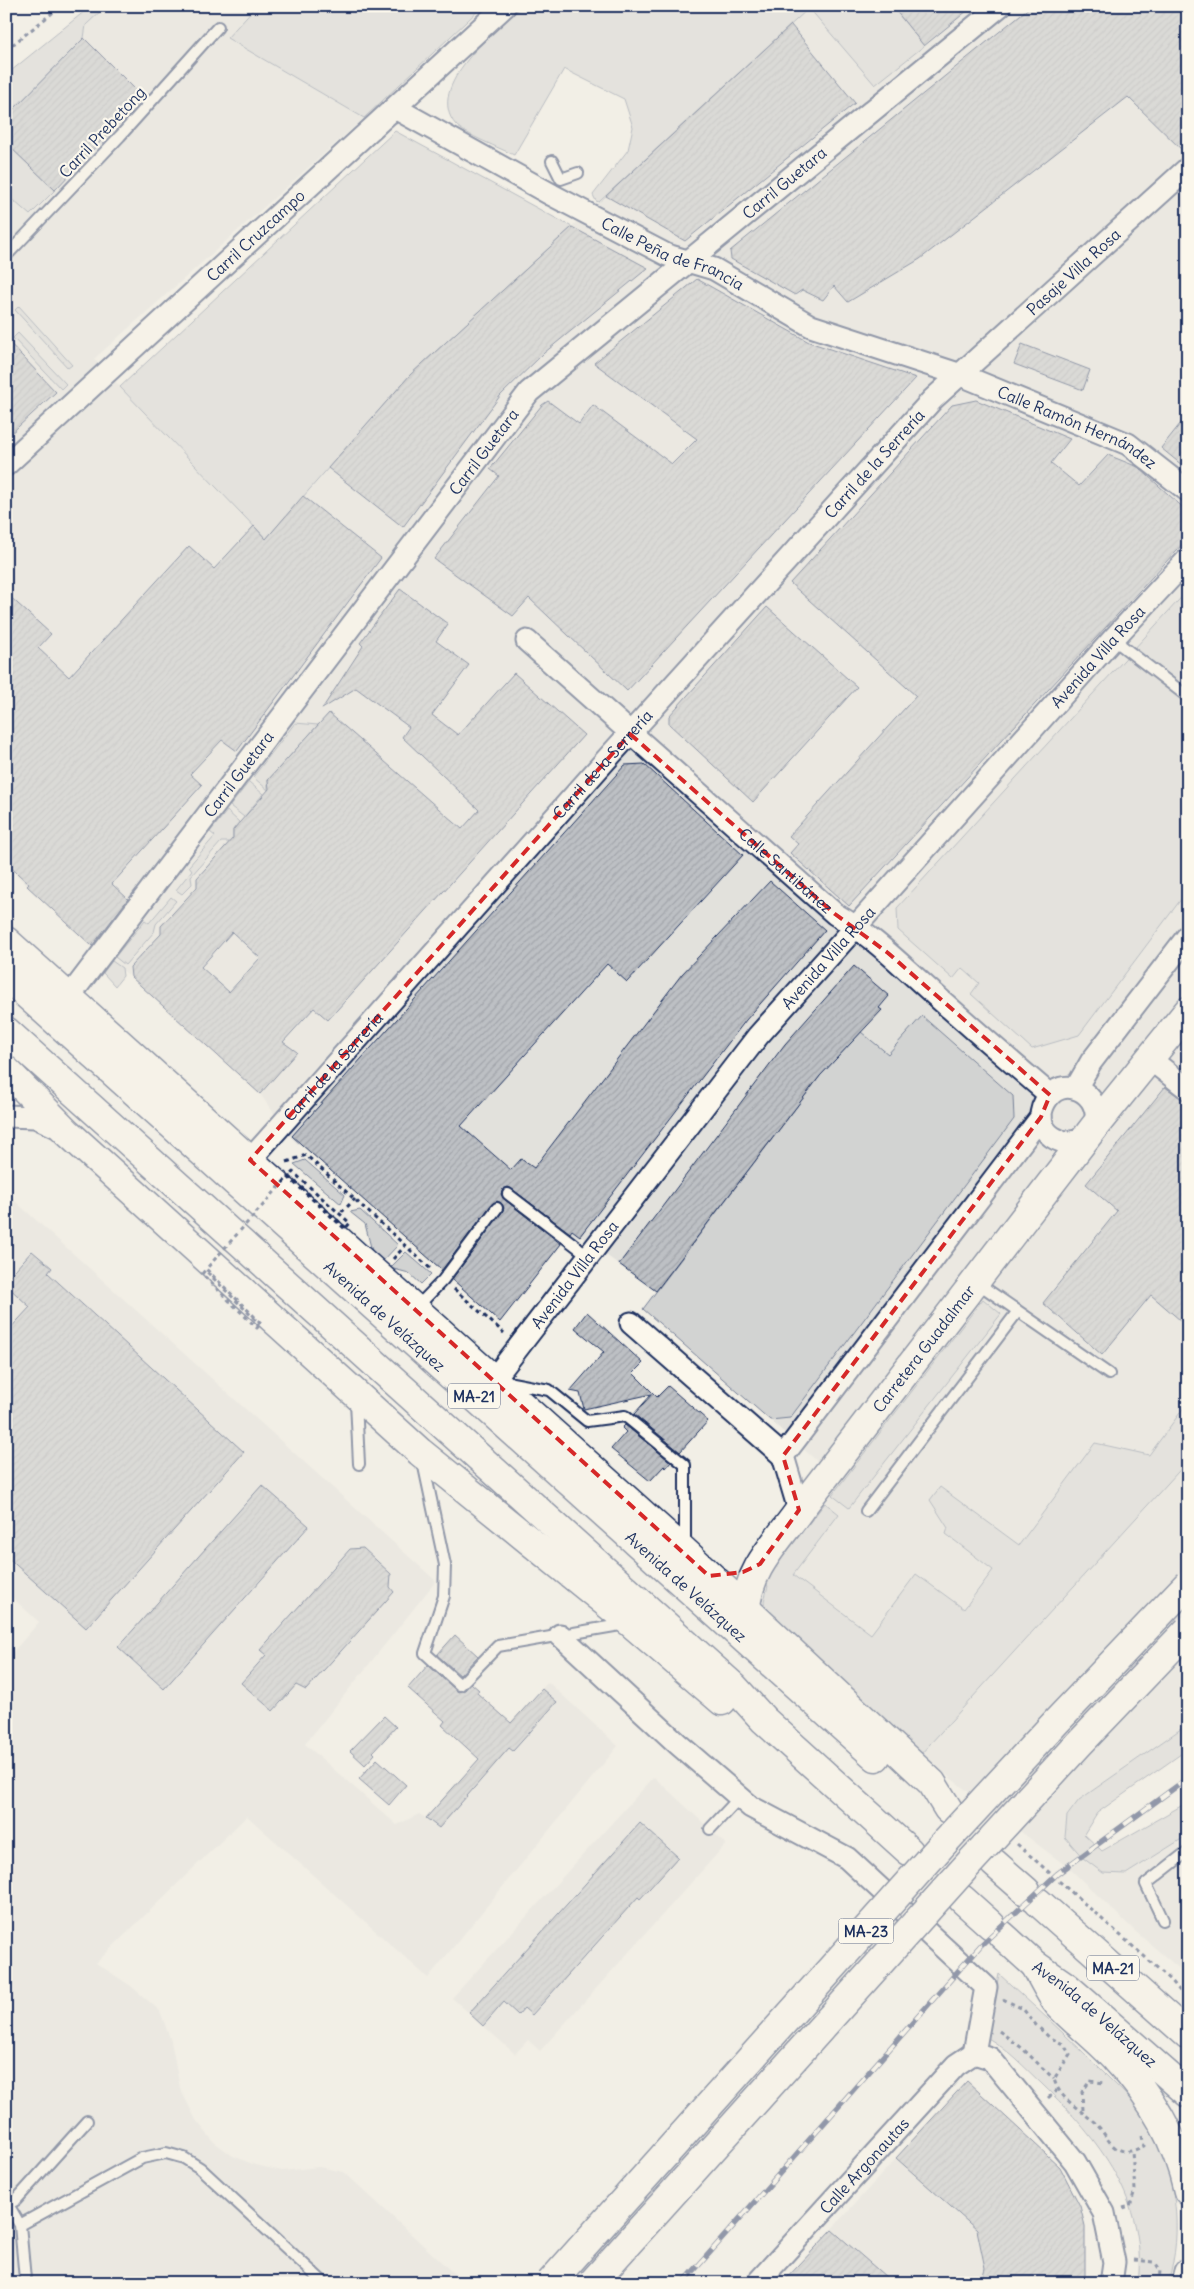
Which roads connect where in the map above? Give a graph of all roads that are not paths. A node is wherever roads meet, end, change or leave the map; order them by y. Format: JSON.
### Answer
{"nodes":[{"id":1,"x":505,"y":6,"type":"edge"},
{"id":2,"x":1000,"y":6,"type":"edge"},
{"id":3,"x":218,"y":27,"type":"dead end"},
{"id":4,"x":395,"y":108,"type":"junction"},
{"id":5,"x":552,"y":161,"type":"dead end"},
{"id":6,"x":1188,"y":168,"type":"edge"},
{"id":7,"x":578,"y":173,"type":"dead end"},
{"id":8,"x":556,"y":187,"type":"junction"},
{"id":9,"x":6,"y":256,"type":"edge"},
{"id":10,"x":689,"y":262,"type":"junction"},
{"id":11,"x":961,"y":375,"type":"junction"},
{"id":12,"x":6,"y":465,"type":"edge"},
{"id":13,"x":1188,"y":491,"type":"edge"},
{"id":14,"x":1188,"y":559,"type":"edge"},
{"id":15,"x":1113,"y":639,"type":"junction"},
{"id":16,"x":527,"y":641,"type":"dead end"},
{"id":17,"x":1188,"y":697,"type":"edge"},
{"id":18,"x":630,"y":734,"type":"junction"},
{"id":19,"x":856,"y":926,"type":"junction"},
{"id":20,"x":1188,"y":936,"type":"edge"},
{"id":21,"x":6,"y":940,"type":"edge"},
{"id":22,"x":6,"y":976,"type":"edge"},
{"id":23,"x":69,"y":996,"type":"junction"},
{"id":24,"x":1188,"y":1011,"type":"edge"},
{"id":25,"x":6,"y":1031,"type":"edge"},
{"id":26,"x":1150,"y":1058,"type":"junction"},
{"id":27,"x":6,"y":1070,"type":"edge"},
{"id":28,"x":1076,"y":1088,"type":"junction"},
{"id":29,"x":1188,"y":1089,"type":"edge"},
{"id":30,"x":1050,"y":1095,"type":"junction"},
{"id":31,"x":6,"y":1116,"type":"edge"},
{"id":32,"x":1041,"y":1117,"type":"junction"},
{"id":33,"x":1092,"y":1130,"type":"junction"},
{"id":34,"x":68,"y":1132,"type":"junction"},
{"id":35,"x":250,"y":1160,"type":"junction"},
{"id":36,"x":508,"y":1194,"type":"dead end"},
{"id":37,"x":497,"y":1208,"type":"dead end"},
{"id":38,"x":589,"y":1256,"type":"junction"},
{"id":39,"x":975,"y":1282,"type":"junction"},
{"id":40,"x":415,"y":1308,"type":"junction"},
{"id":41,"x":1018,"y":1311,"type":"junction"},
{"id":42,"x":631,"y":1323,"type":"dead end"},
{"id":43,"x":1109,"y":1374,"type":"dead end"},
{"id":44,"x":494,"y":1379,"type":"junction"},
{"id":45,"x":356,"y":1393,"type":"junction"},
{"id":46,"x":420,"y":1452,"type":"junction"},
{"id":47,"x":783,"y":1456,"type":"junction"},
{"id":48,"x":359,"y":1464,"type":"dead end"},
{"id":49,"x":799,"y":1510,"type":"junction"},
{"id":50,"x":866,"y":1511,"type":"dead end"},
{"id":51,"x":684,"y":1551,"type":"junction"},
{"id":52,"x":760,"y":1564,"type":"junction"},
{"id":53,"x":709,"y":1576,"type":"junction"},
{"id":54,"x":1188,"y":1584,"type":"edge"},
{"id":55,"x":746,"y":1610,"type":"junction"},
{"id":56,"x":631,"y":1623,"type":"junction"},
{"id":57,"x":1188,"y":1630,"type":"edge"},
{"id":58,"x":560,"y":1635,"type":"junction"},
{"id":59,"x":764,"y":1720,"type":"junction"},
{"id":60,"x":740,"y":1797,"type":"junction"},
{"id":61,"x":710,"y":1829,"type":"dead end"},
{"id":62,"x":909,"y":1851,"type":"dead end"},
{"id":63,"x":1188,"y":1852,"type":"edge"},
{"id":64,"x":994,"y":1863,"type":"dead end"},
{"id":65,"x":962,"y":1899,"type":"dead end"},
{"id":66,"x":1163,"y":1920,"type":"dead end"},
{"id":67,"x":1035,"y":1965,"type":"junction"},
{"id":68,"x":1188,"y":2034,"type":"edge"},
{"id":69,"x":974,"y":2052,"type":"junction"},
{"id":70,"x":1188,"y":2093,"type":"edge"},
{"id":71,"x":87,"y":2121,"type":"dead end"},
{"id":72,"x":1188,"y":2190,"type":"edge"},
{"id":73,"x":8,"y":2203,"type":"edge"},
{"id":74,"x":20,"y":2225,"type":"junction"},
{"id":75,"x":1188,"y":2274,"type":"edge"},
{"id":76,"x":23,"y":2283,"type":"edge"},
{"id":77,"x":324,"y":2283,"type":"edge"},
{"id":78,"x":550,"y":2283,"type":"edge"},
{"id":79,"x":592,"y":2283,"type":"edge"},
{"id":80,"x":757,"y":2283,"type":"edge"},
{"id":81,"x":1111,"y":2283,"type":"edge"},
{"id":82,"x":1186,"y":2283,"type":"edge"}],
"edges":[{"from":1,"to":4,"type":"street","name":"Carril Cruzcampo"},
{"from":2,"to":10,"type":"street","name":"Carril Guetara"},
{"from":3,"to":9,"type":"lane","name":"Carril Prebetong"},
{"from":4,"to":8,"type":"street","name":"Calle Peña de Francia"},
{"from":4,"to":12,"type":"street","name":"Carril Cruzcampo"},
{"from":5,"to":8,"type":"lane"},
{"from":6,"to":11,"type":"street","name":"Pasaje Villa Rosa"},
{"from":7,"to":8,"type":"lane"},
{"from":8,"to":10,"type":"street","name":"Calle Peña de Francia"},
{"from":10,"to":11,"type":"street","name":"Calle Peña de Francia"},
{"from":10,"to":23,"type":"street","name":"Carril Guetara"},
{"from":11,"to":13,"type":"street","name":"Calle Ramón Hernández"},
{"from":11,"to":18,"type":"street","name":"Carril de la Serrería"},
{"from":14,"to":15,"type":"street","name":"Avenida Villa Rosa"},
{"from":15,"to":17,"type":"lane"},
{"from":15,"to":19,"type":"street","name":"Avenida Villa Rosa"},
{"from":16,"to":18,"type":"street","name":"Calle Santibánez"},
{"from":18,"to":19,"type":"street","name":"Calle Santibánez"},
{"from":18,"to":35,"type":"street","name":"Carril de la Serrería"},
{"from":19,"to":30,"type":"street","name":"Calle Santibánez"},
{"from":19,"to":38,"type":"street","name":"Avenida Villa Rosa"},
{"from":20,"to":28,"type":"street"},
{"from":21,"to":23,"type":"main road"},
{"from":22,"to":55,"type":"main road","name":"Avenida de Velázquez","number":"MA-21"},
{"from":23,"to":35,"type":"main road"},
{"from":24,"to":26,"type":"main road","name":"Carretera Guadalmar"},
{"from":25,"to":59,"type":"main road","number":"MA-21"},
{"from":26,"to":29,"type":"street"},
{"from":26,"to":33,"type":"main road","name":"Carretera Guadalmar"},
{"from":27,"to":34,"type":"main road"},
{"from":28,"to":30,"type":"street"},
{"from":28,"to":33,"type":"street"},
{"from":30,"to":32,"type":"street"},
{"from":31,"to":34,"type":"street"},
{"from":32,"to":33,"type":"street"},
{"from":32,"to":47,"type":"street"},
{"from":33,"to":39,"type":"main road","name":"Carretera Guadalmar"},
{"from":34,"to":45,"type":"main road"},
{"from":35,"to":40,"type":"main road"},
{"from":36,"to":38,"type":"lane"},
{"from":37,"to":40,"type":"lane"},
{"from":38,"to":44,"type":"street","name":"Avenida Villa Rosa"},
{"from":39,"to":41,"type":"lane"},
{"from":39,"to":49,"type":"main road","name":"Carretera Guadalmar"},
{"from":40,"to":44,"type":"main road"},
{"from":41,"to":43,"type":"lane"},
{"from":41,"to":50,"type":"lane"},
{"from":42,"to":47,"type":"street"},
{"from":44,"to":51,"type":"main road"},
{"from":44,"to":51,"type":"lane"},
{"from":45,"to":46,"type":"main road"},
{"from":45,"to":48,"type":"lane"},
{"from":46,"to":56,"type":"main road"},
{"from":46,"to":58,"type":"lane"},
{"from":47,"to":49,"type":"street"},
{"from":49,"to":52,"type":"main road","name":"Carretera Guadalmar"},
{"from":51,"to":53,"type":"main road"},
{"from":52,"to":53,"type":"main road"},
{"from":52,"to":55,"type":"main road","name":"Carretera Guadalmar"},
{"from":53,"to":55,"type":"main road"},
{"from":54,"to":78,"type":"main road","number":"MA-23","bridge":true},
{"from":56,"to":58,"type":"lane"},
{"from":56,"to":59,"type":"main road"},
{"from":57,"to":79,"type":"main road","number":"MA-23","bridge":true},
{"from":58,"to":60,"type":"street"},
{"from":59,"to":62,"type":"main road","number":"MA-21"},
{"from":60,"to":61,"type":"lane"},
{"from":60,"to":69,"type":"street"},
{"from":63,"to":66,"type":"lane"},
{"from":64,"to":68,"type":"main road","number":"MA-21"},
{"from":65,"to":67,"type":"main road","name":"Avenida de Velázquez","number":"MA-21"},
{"from":67,"to":70,"type":"main road","name":"Avenida de Velázquez","number":"MA-21"},
{"from":67,"to":72,"type":"main road"},
{"from":69,"to":80,"type":"street","name":"Calle Argonautas"},
{"from":69,"to":81,"type":"street"},
{"from":71,"to":73,"type":"lane"},
{"from":73,"to":74,"type":"lane"},
{"from":74,"to":76,"type":"lane"},
{"from":74,"to":77,"type":"lane"},
{"from":75,"to":82,"type":"main road"}]}
